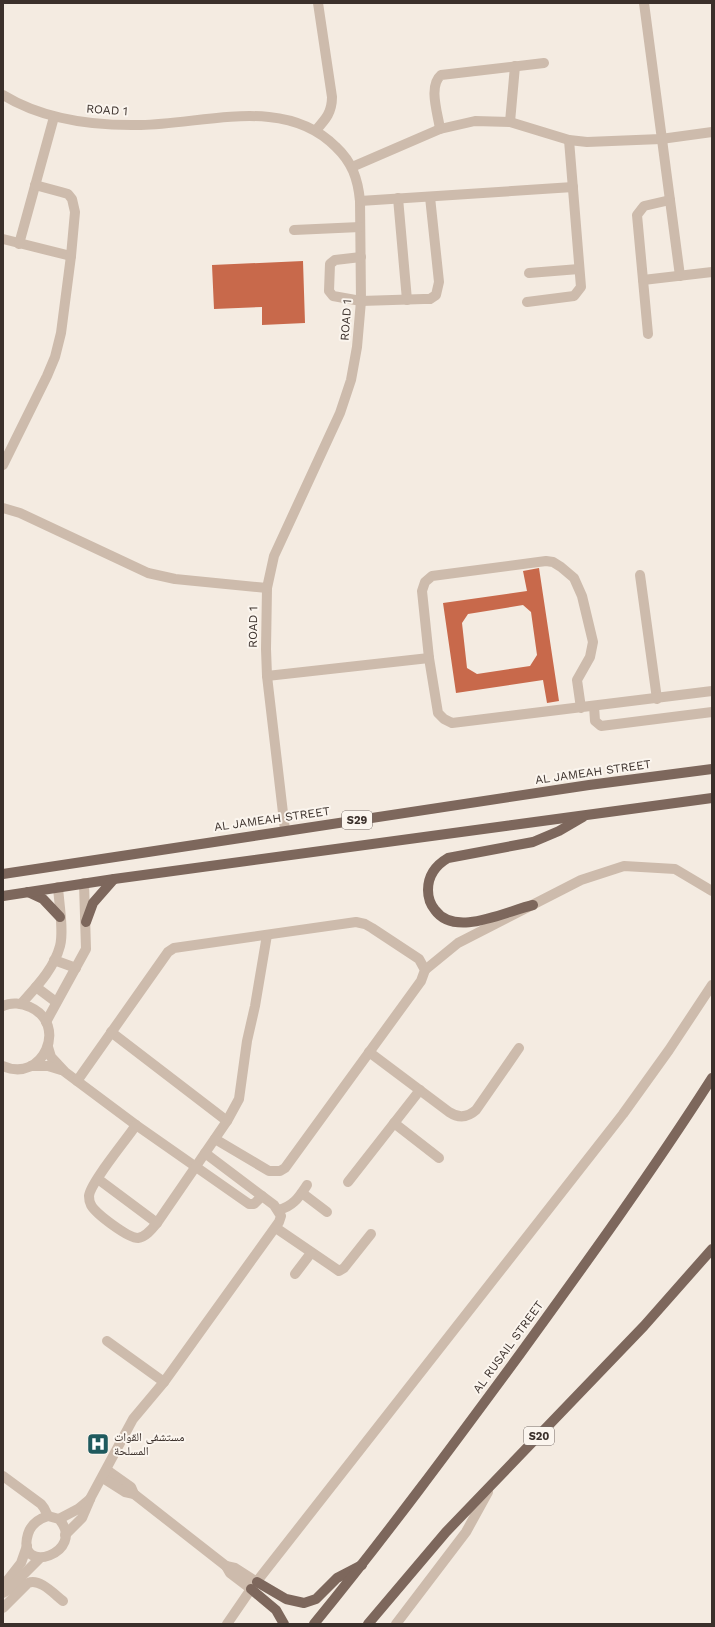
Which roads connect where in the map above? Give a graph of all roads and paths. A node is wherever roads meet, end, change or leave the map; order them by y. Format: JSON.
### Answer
{"nodes":[{"id":1,"x":318,"y":3,"type":"edge"},
{"id":2,"x":644,"y":3,"type":"edge"},
{"id":3,"x":544,"y":63,"type":"dead end"},
{"id":4,"x":515,"y":66,"type":"junction"},
{"id":5,"x":3,"y":95,"type":"edge"},
{"id":6,"x":54,"y":116,"type":"junction"},
{"id":7,"x":510,"y":122,"type":"junction"},
{"id":8,"x":440,"y":129,"type":"junction"},
{"id":9,"x":316,"y":130,"type":"junction"},
{"id":10,"x":712,"y":132,"type":"edge"},
{"id":11,"x":661,"y":139,"type":"junction"},
{"id":12,"x":569,"y":140,"type":"junction"},
{"id":13,"x":352,"y":167,"type":"junction"},
{"id":14,"x":35,"y":185,"type":"junction"},
{"id":15,"x":573,"y":187,"type":"junction"},
{"id":16,"x":430,"y":197,"type":"junction"},
{"id":17,"x":398,"y":198,"type":"junction"},
{"id":18,"x":670,"y":200,"type":"junction"},
{"id":19,"x":360,"y":201,"type":"junction"},
{"id":20,"x":360,"y":227,"type":"junction"},
{"id":21,"x":294,"y":230,"type":"dead end"},
{"id":22,"x":3,"y":239,"type":"edge"},
{"id":23,"x":18,"y":244,"type":"junction"},
{"id":24,"x":71,"y":256,"type":"junction"},
{"id":25,"x":360,"y":258,"type":"junction"},
{"id":26,"x":579,"y":268,"type":"junction"},
{"id":27,"x":712,"y":272,"type":"edge"},
{"id":28,"x":530,"y":273,"type":"dead end"},
{"id":29,"x":680,"y":276,"type":"junction"},
{"id":30,"x":643,"y":280,"type":"junction"},
{"id":31,"x":407,"y":300,"type":"junction"},
{"id":32,"x":361,"y":301,"type":"junction"},
{"id":33,"x":527,"y":302,"type":"dead end"},
{"id":34,"x":648,"y":334,"type":"dead end"},
{"id":35,"x":3,"y":465,"type":"edge"},
{"id":36,"x":3,"y":508,"type":"edge"},
{"id":37,"x":640,"y":575,"type":"dead end"},
{"id":38,"x":267,"y":588,"type":"junction"},
{"id":39,"x":429,"y":658,"type":"junction"},
{"id":40,"x":267,"y":676,"type":"junction"},
{"id":41,"x":712,"y":691,"type":"edge"},
{"id":42,"x":657,"y":698,"type":"junction"},
{"id":43,"x":594,"y":706,"type":"junction"},
{"id":44,"x":581,"y":708,"type":"junction"},
{"id":45,"x":712,"y":712,"type":"edge"},
{"id":46,"x":712,"y":769,"type":"edge"},
{"id":47,"x":712,"y":798,"type":"edge"},
{"id":48,"x":588,"y":815,"type":"junction"},
{"id":49,"x":285,"y":830,"type":"junction"},
{"id":50,"x":3,"y":874,"type":"edge"},
{"id":51,"x":114,"y":879,"type":"junction"},
{"id":52,"x":84,"y":884,"type":"junction"},
{"id":53,"x":58,"y":887,"type":"junction"},
{"id":54,"x":712,"y":891,"type":"edge"},
{"id":55,"x":28,"y":892,"type":"junction"},
{"id":56,"x":3,"y":896,"type":"edge"},
{"id":57,"x":533,"y":905,"type":"junction"},
{"id":58,"x":60,"y":917,"type":"junction"},
{"id":59,"x":86,"y":922,"type":"junction"},
{"id":60,"x":267,"y":935,"type":"junction"},
{"id":61,"x":54,"y":960,"type":"junction"},
{"id":62,"x":76,"y":968,"type":"junction"},
{"id":63,"x":425,"y":970,"type":"junction"},
{"id":64,"x":712,"y":985,"type":"edge"},
{"id":65,"x":36,"y":987,"type":"junction"},
{"id":66,"x":56,"y":1002,"type":"junction"},
{"id":67,"x":20,"y":1004,"type":"junction"},
{"id":68,"x":4,"y":1005,"type":"edge"},
{"id":69,"x":46,"y":1022,"type":"junction"},
{"id":70,"x":111,"y":1032,"type":"junction"},
{"id":71,"x":48,"y":1047,"type":"junction"},
{"id":72,"x":519,"y":1048,"type":"dead end"},
{"id":73,"x":368,"y":1052,"type":"junction"},
{"id":74,"x":31,"y":1066,"type":"junction"},
{"id":75,"x":5,"y":1068,"type":"edge"},
{"id":76,"x":65,"y":1072,"type":"junction"},
{"id":77,"x":712,"y":1078,"type":"edge"},
{"id":78,"x":78,"y":1081,"type":"junction"},
{"id":79,"x":420,"y":1090,"type":"junction"},
{"id":80,"x":227,"y":1121,"type":"junction"},
{"id":81,"x":394,"y":1123,"type":"junction"},
{"id":82,"x":136,"y":1126,"type":"junction"},
{"id":83,"x":215,"y":1140,"type":"junction"},
{"id":84,"x":205,"y":1153,"type":"junction"},
{"id":85,"x":439,"y":1158,"type":"dead end"},
{"id":86,"x":195,"y":1168,"type":"junction"},
{"id":87,"x":98,"y":1179,"type":"junction"},
{"id":88,"x":348,"y":1182,"type":"dead end"},
{"id":89,"x":262,"y":1196,"type":"junction"},
{"id":90,"x":278,"y":1210,"type":"junction"},
{"id":91,"x":327,"y":1212,"type":"dead end"},
{"id":92,"x":157,"y":1223,"type":"junction"},
{"id":93,"x":276,"y":1228,"type":"junction"},
{"id":94,"x":370,"y":1234,"type":"dead end"},
{"id":95,"x":712,"y":1249,"type":"edge"},
{"id":96,"x":311,"y":1253,"type":"junction"},
{"id":97,"x":295,"y":1274,"type":"dead end"},
{"id":98,"x":107,"y":1341,"type":"dead end"},
{"id":99,"x":164,"y":1382,"type":"junction"},
{"id":100,"x":105,"y":1474,"type":"junction"},
{"id":101,"x":3,"y":1476,"type":"edge"},
{"id":102,"x":496,"y":1481,"type":"junction"},
{"id":103,"x":91,"y":1498,"type":"junction"},
{"id":104,"x":48,"y":1516,"type":"junction"},
{"id":105,"x":59,"y":1519,"type":"junction"},
{"id":106,"x":65,"y":1535,"type":"junction"},
{"id":107,"x":27,"y":1546,"type":"junction"},
{"id":108,"x":40,"y":1558,"type":"junction"},
{"id":109,"x":364,"y":1564,"type":"junction"},
{"id":110,"x":3,"y":1586,"type":"edge"},
{"id":111,"x":254,"y":1586,"type":"junction"},
{"id":112,"x":3,"y":1593,"type":"edge"},
{"id":113,"x":63,"y":1601,"type":"dead end"},
{"id":114,"x":3,"y":1608,"type":"edge"},
{"id":115,"x":227,"y":1624,"type":"edge"},
{"id":116,"x":284,"y":1624,"type":"edge"},
{"id":117,"x":314,"y":1624,"type":"edge"},
{"id":118,"x":368,"y":1624,"type":"edge"},
{"id":119,"x":396,"y":1624,"type":"edge"}],
"edges":[{"from":1,"to":9,"type":"street"},
{"from":2,"to":11,"type":"street"},
{"from":3,"to":4,"type":"street"},
{"from":4,"to":7,"type":"street"},
{"from":4,"to":8,"type":"street"},
{"from":5,"to":6,"type":"street","name":"ROAD 1"},
{"from":6,"to":9,"type":"street","name":"ROAD 1"},
{"from":6,"to":14,"type":"street"},
{"from":7,"to":8,"type":"street"},
{"from":7,"to":12,"type":"street"},
{"from":8,"to":13,"type":"street"},
{"from":9,"to":13,"type":"street","name":"ROAD 1"},
{"from":10,"to":11,"type":"street"},
{"from":11,"to":12,"type":"street"},
{"from":11,"to":18,"type":"street"},
{"from":12,"to":15,"type":"street"},
{"from":13,"to":19,"type":"street","name":"ROAD 1"},
{"from":14,"to":23,"type":"street"},
{"from":14,"to":24,"type":"street"},
{"from":15,"to":16,"type":"street"},
{"from":15,"to":26,"type":"street"},
{"from":16,"to":17,"type":"street"},
{"from":16,"to":31,"type":"street"},
{"from":17,"to":19,"type":"street"},
{"from":17,"to":31,"type":"street"},
{"from":18,"to":29,"type":"street"},
{"from":18,"to":30,"type":"street"},
{"from":19,"to":20,"type":"street","name":"ROAD 1"},
{"from":20,"to":21,"type":"street"},
{"from":20,"to":25,"type":"street","name":"ROAD 1"},
{"from":22,"to":23,"type":"street"},
{"from":23,"to":24,"type":"street"},
{"from":24,"to":35,"type":"street"},
{"from":25,"to":32,"type":"street","name":"ROAD 1"},
{"from":25,"to":32,"type":"street"},
{"from":26,"to":28,"type":"street"},
{"from":26,"to":33,"type":"street"},
{"from":27,"to":29,"type":"street"},
{"from":29,"to":30,"type":"street"},
{"from":30,"to":34,"type":"street"},
{"from":31,"to":32,"type":"street"},
{"from":32,"to":38,"type":"street","name":"ROAD 1"},
{"from":36,"to":38,"type":"street"},
{"from":37,"to":42,"type":"street"},
{"from":38,"to":40,"type":"street","name":"ROAD 1"},
{"from":39,"to":40,"type":"street"},
{"from":39,"to":44,"type":"street"},
{"from":39,"to":44,"type":"street"},
{"from":40,"to":49,"type":"street","name":"ROAD 1"},
{"from":41,"to":42,"type":"street"},
{"from":42,"to":43,"type":"street"},
{"from":43,"to":44,"type":"street"},
{"from":43,"to":45,"type":"street"},
{"from":46,"to":49,"type":"main road","name":"AL JAMEAH STREET","number":"S29"},
{"from":47,"to":48,"type":"main road","number":"S29"},
{"from":48,"to":51,"type":"main road","number":"S29"},
{"from":48,"to":57,"type":"main road"},
{"from":49,"to":50,"type":"main road","name":"AL JAMEAH STREET","number":"S29"},
{"from":51,"to":52,"type":"main road","number":"S29"},
{"from":51,"to":59,"type":"main road"},
{"from":52,"to":53,"type":"main road","number":"S29"},
{"from":52,"to":59,"type":"street"},
{"from":53,"to":55,"type":"main road","number":"S29"},
{"from":53,"to":58,"type":"street"},
{"from":54,"to":57,"type":"street"},
{"from":55,"to":56,"type":"main road","number":"S29"},
{"from":55,"to":58,"type":"main road"},
{"from":57,"to":63,"type":"street"},
{"from":58,"to":61,"type":"street"},
{"from":59,"to":62,"type":"street"},
{"from":60,"to":63,"type":"street"},
{"from":60,"to":70,"type":"street"},
{"from":60,"to":80,"type":"street"},
{"from":61,"to":62,"type":"street"},
{"from":61,"to":65,"type":"street"},
{"from":62,"to":66,"type":"street"},
{"from":63,"to":73,"type":"street"},
{"from":64,"to":111,"type":"street"},
{"from":65,"to":66,"type":"street"},
{"from":65,"to":67,"type":"street"},
{"from":66,"to":69,"type":"street"},
{"from":67,"to":68,"type":"street"},
{"from":67,"to":69,"type":"street"},
{"from":69,"to":71,"type":"street"},
{"from":70,"to":78,"type":"street"},
{"from":70,"to":80,"type":"street"},
{"from":71,"to":74,"type":"street"},
{"from":71,"to":76,"type":"street"},
{"from":72,"to":79,"type":"street"},
{"from":73,"to":79,"type":"street"},
{"from":73,"to":83,"type":"street"},
{"from":74,"to":75,"type":"street"},
{"from":74,"to":76,"type":"street"},
{"from":76,"to":78,"type":"street"},
{"from":77,"to":109,"type":"main road","name":"AL RUSAIL STREET"},
{"from":78,"to":82,"type":"street"},
{"from":79,"to":81,"type":"street"},
{"from":80,"to":83,"type":"street"},
{"from":81,"to":85,"type":"street"},
{"from":81,"to":88,"type":"street"},
{"from":82,"to":86,"type":"street"},
{"from":82,"to":87,"type":"street"},
{"from":83,"to":84,"type":"street"},
{"from":84,"to":86,"type":"street"},
{"from":84,"to":89,"type":"street"},
{"from":86,"to":89,"type":"street"},
{"from":86,"to":92,"type":"street"},
{"from":87,"to":92,"type":"street"},
{"from":87,"to":92,"type":"street"},
{"from":89,"to":90,"type":"street"},
{"from":90,"to":91,"type":"street"},
{"from":90,"to":93,"type":"street"},
{"from":93,"to":96,"type":"street"},
{"from":93,"to":99,"type":"street"},
{"from":94,"to":96,"type":"street"},
{"from":95,"to":102,"type":"main road","number":"S20"},
{"from":96,"to":97,"type":"street"},
{"from":98,"to":99,"type":"street"},
{"from":99,"to":100,"type":"street"},
{"from":100,"to":103,"type":"street"},
{"from":100,"to":111,"type":"street"},
{"from":101,"to":104,"type":"street"},
{"from":102,"to":118,"type":"main road","number":"S20"},
{"from":102,"to":119,"type":"street"},
{"from":103,"to":105,"type":"street"},
{"from":103,"to":106,"type":"street"},
{"from":104,"to":105,"type":"street"},
{"from":104,"to":107,"type":"street"},
{"from":105,"to":106,"type":"street"},
{"from":106,"to":108,"type":"street"},
{"from":107,"to":108,"type":"street"},
{"from":107,"to":110,"type":"street"},
{"from":108,"to":112,"type":"street"},
{"from":109,"to":111,"type":"main road"},
{"from":109,"to":117,"type":"main road","name":"AL RUSAIL STREET"},
{"from":111,"to":115,"type":"street"},
{"from":111,"to":116,"type":"main road"},
{"from":113,"to":114,"type":"street"}]}
